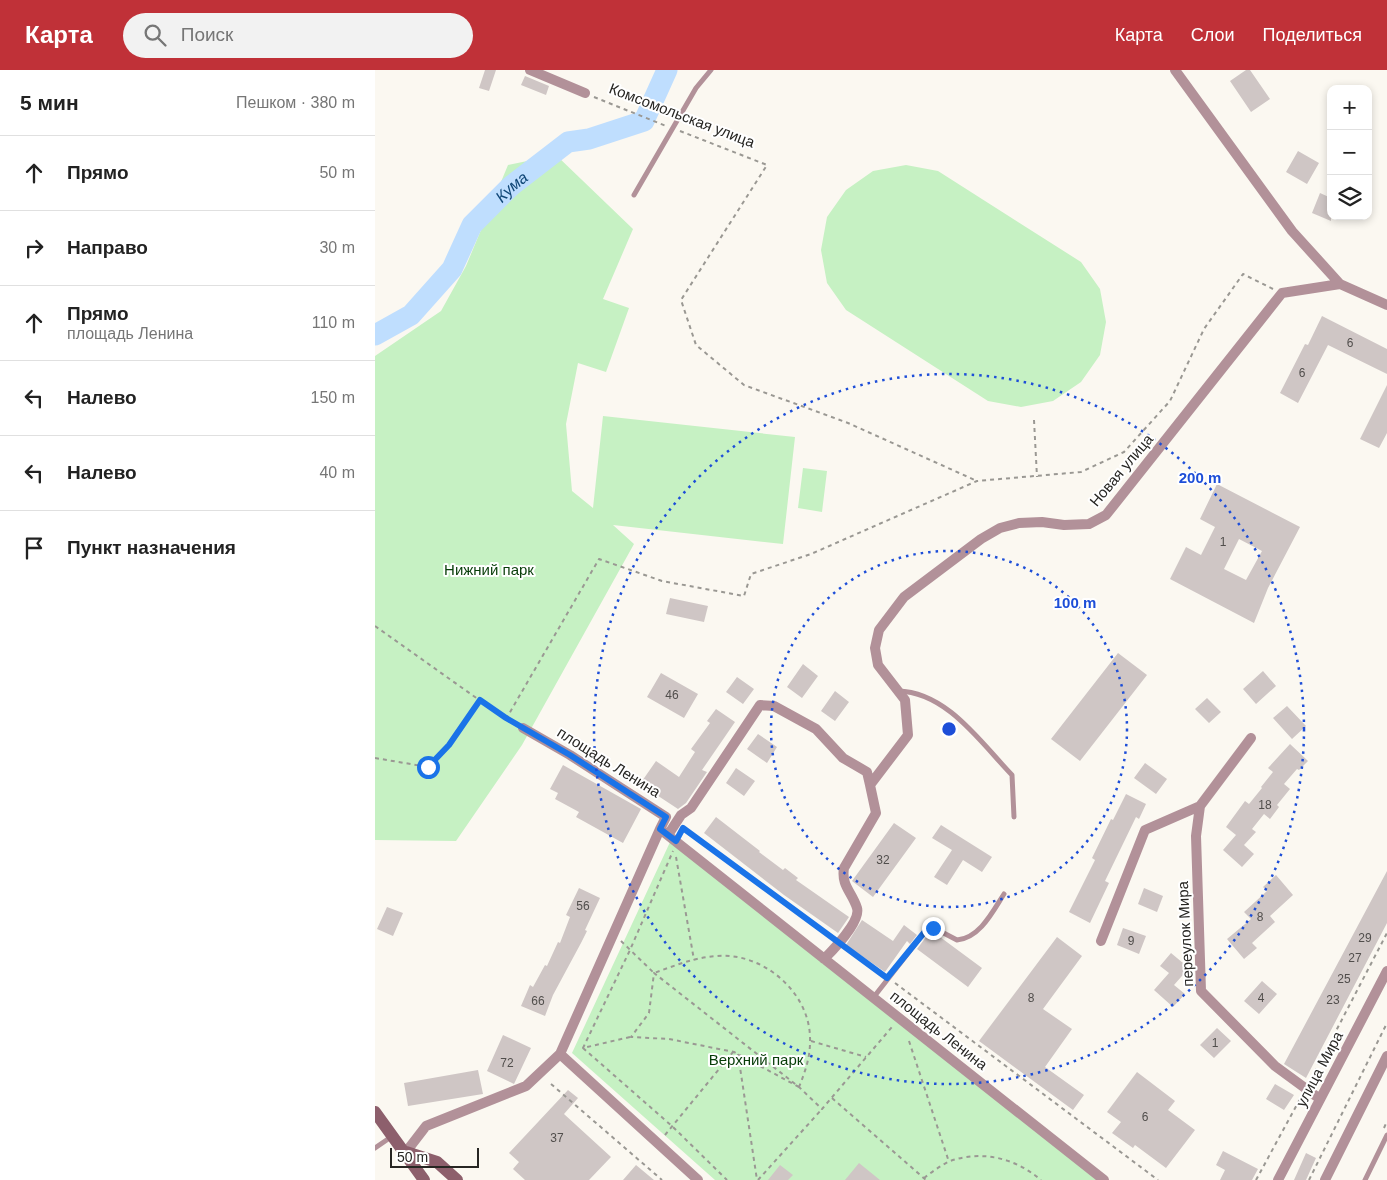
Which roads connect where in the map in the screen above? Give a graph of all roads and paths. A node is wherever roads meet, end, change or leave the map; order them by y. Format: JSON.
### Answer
{"nodes":[{"id":1,"x":530,"y":70,"type":"edge"},
{"id":2,"x":711,"y":70,"type":"edge"},
{"id":3,"x":1175,"y":70,"type":"edge"},
{"id":4,"x":585,"y":93,"type":"joint"},
{"id":5,"x":674,"y":129,"type":"junction"},
{"id":6,"x":634,"y":195,"type":"dead end"},
{"id":7,"x":1340,"y":284,"type":"junction"},
{"id":8,"x":1281,"y":293,"type":"junction"},
{"id":9,"x":1387,"y":305,"type":"edge"},
{"id":10,"x":1034,"y":420,"type":"dead end"},
{"id":11,"x":1037,"y":477,"type":"junction"},
{"id":12,"x":977,"y":481,"type":"junction"},
{"id":13,"x":375,"y":626,"type":"edge"},
{"id":14,"x":898,"y":690,"type":"junction"},
{"id":15,"x":480,"y":700,"type":"junction"},
{"id":16,"x":506,"y":718,"type":"junction"},
{"id":17,"x":523,"y":728,"type":"joint"},
{"id":18,"x":1251,"y":738,"type":"dead end"},
{"id":19,"x":375,"y":758,"type":"edge"},
{"id":20,"x":870,"y":785,"type":"junction"},
{"id":21,"x":1200,"y":806,"type":"junction"},
{"id":22,"x":1014,"y":817,"type":"dead end"},
{"id":23,"x":668,"y":835,"type":"junction"},
{"id":24,"x":1004,"y":894,"type":"dead end"},
{"id":25,"x":1387,"y":933,"type":"edge"},
{"id":26,"x":614,"y":934,"type":"junction"},
{"id":27,"x":1101,"y":941,"type":"dead end"},
{"id":28,"x":839,"y":943,"type":"junction"},
{"id":29,"x":630,"y":950,"type":"junction"},
{"id":30,"x":825,"y":959,"type":"junction"},
{"id":31,"x":694,"y":960,"type":"junction"},
{"id":32,"x":1387,"y":971,"type":"edge"},
{"id":33,"x":654,"y":974,"type":"junction"},
{"id":34,"x":887,"y":978,"type":"junction"},
{"id":35,"x":873,"y":998,"type":"junction"},
{"id":36,"x":1387,"y":1023,"type":"edge"},
{"id":37,"x":895,"y":1024,"type":"dead end"},
{"id":38,"x":907,"y":1033,"type":"dead end"},
{"id":39,"x":631,"y":1037,"type":"junction"},
{"id":40,"x":811,"y":1041,"type":"junction"},
{"id":41,"x":583,"y":1048,"type":"junction"},
{"id":42,"x":733,"y":1052,"type":"junction"},
{"id":43,"x":560,"y":1054,"type":"junction"},
{"id":44,"x":738,"y":1054,"type":"junction"},
{"id":45,"x":1387,"y":1056,"type":"edge"},
{"id":46,"x":867,"y":1057,"type":"junction"},
{"id":47,"x":551,"y":1084,"type":"dead end"},
{"id":48,"x":799,"y":1087,"type":"junction"},
{"id":49,"x":1306,"y":1089,"type":"junction"},
{"id":50,"x":832,"y":1098,"type":"junction"},
{"id":51,"x":1320,"y":1099,"type":"junction"},
{"id":52,"x":821,"y":1109,"type":"junction"},
{"id":53,"x":375,"y":1112,"type":"edge"},
{"id":54,"x":673,"y":1126,"type":"junction"},
{"id":55,"x":665,"y":1135,"type":"dead end"},
{"id":56,"x":1387,"y":1135,"type":"edge"},
{"id":57,"x":393,"y":1136,"type":"junction"},
{"id":58,"x":375,"y":1148,"type":"edge"},
{"id":59,"x":406,"y":1152,"type":"junction"},
{"id":60,"x":949,"y":1162,"type":"junction"},
{"id":61,"x":925,"y":1179,"type":"edge"},
{"id":62,"x":424,"y":1180,"type":"edge"},
{"id":63,"x":457,"y":1180,"type":"edge"},
{"id":64,"x":662,"y":1180,"type":"edge"},
{"id":65,"x":698,"y":1180,"type":"edge"},
{"id":66,"x":727,"y":1180,"type":"edge"},
{"id":67,"x":758,"y":1180,"type":"edge"},
{"id":68,"x":1041,"y":1180,"type":"edge"},
{"id":69,"x":1104,"y":1180,"type":"edge"},
{"id":70,"x":1158,"y":1180,"type":"edge"},
{"id":71,"x":1256,"y":1180,"type":"edge"},
{"id":72,"x":1278,"y":1180,"type":"edge"},
{"id":73,"x":1309,"y":1180,"type":"edge"},
{"id":74,"x":1325,"y":1180,"type":"edge"},
{"id":75,"x":1365,"y":1180,"type":"edge"}],
"edges":[{"from":1,"to":4,"type":"street","name":"Комсомольская улица"},
{"from":2,"to":5,"type":"lane"},
{"from":3,"to":7,"type":"street"},
{"from":4,"to":5,"type":"path","name":"Комсомольская улица"},
{"from":5,"to":6,"type":"lane"},
{"from":5,"to":12,"type":"path","name":"Комсомольская улица"},
{"from":7,"to":8,"type":"street"},
{"from":7,"to":9,"type":"street"},
{"from":8,"to":11,"type":"path"},
{"from":8,"to":14,"type":"street","name":"Новая улица"},
{"from":10,"to":11,"type":"path"},
{"from":11,"to":12,"type":"path"},
{"from":12,"to":16,"type":"path"},
{"from":13,"to":15,"type":"path"},
{"from":14,"to":20,"type":"street","name":"Новая улица"},
{"from":14,"to":22,"type":"lane"},
{"from":15,"to":16,"type":"path"},
{"from":15,"to":19,"type":"path"},
{"from":16,"to":17,"type":"path"},
{"from":17,"to":23,"type":"street","name":"площадь Ленина"},
{"from":18,"to":21,"type":"street","name":"переулок Мира"},
{"from":20,"to":23,"type":"street"},
{"from":20,"to":28,"type":"street"},
{"from":21,"to":27,"type":"street","name":"переулок Мира"},
{"from":21,"to":49,"type":"street","name":"переулок Мира"},
{"from":23,"to":26,"type":"street"},
{"from":23,"to":28,"type":"path"},
{"from":23,"to":30,"type":"street","name":"площадь Ленина"},
{"from":24,"to":34,"type":"lane"},
{"from":25,"to":49,"type":"path"},
{"from":26,"to":29,"type":"path"},
{"from":26,"to":43,"type":"street"},
{"from":28,"to":30,"type":"street"},
{"from":28,"to":34,"type":"path"},
{"from":29,"to":31,"type":"path"},
{"from":29,"to":33,"type":"path"},
{"from":29,"to":41,"type":"path"},
{"from":30,"to":35,"type":"street","name":"площадь Ленина"},
{"from":31,"to":33,"type":"path"},
{"from":31,"to":40,"type":"path"},
{"from":32,"to":51,"type":"street","name":"улица Мира"},
{"from":33,"to":39,"type":"path"},
{"from":33,"to":48,"type":"path"},
{"from":34,"to":35,"type":"lane"},
{"from":34,"to":70,"type":"path"},
{"from":35,"to":69,"type":"street","name":"площадь Ленина"},
{"from":36,"to":73,"type":"path"},
{"from":37,"to":46,"type":"path"},
{"from":38,"to":60,"type":"path"},
{"from":39,"to":41,"type":"path"},
{"from":39,"to":42,"type":"path"},
{"from":40,"to":46,"type":"path"},
{"from":40,"to":48,"type":"path"},
{"from":41,"to":54,"type":"path"},
{"from":42,"to":44,"type":"path"},
{"from":42,"to":54,"type":"path"},
{"from":43,"to":59,"type":"street"},
{"from":43,"to":65,"type":"street"},
{"from":44,"to":48,"type":"path"},
{"from":44,"to":67,"type":"path"},
{"from":45,"to":74,"type":"street"},
{"from":46,"to":50,"type":"path"},
{"from":47,"to":64,"type":"path"},
{"from":48,"to":52,"type":"path"},
{"from":49,"to":51,"type":"street","name":"переулок Мира"},
{"from":49,"to":71,"type":"path"},
{"from":50,"to":52,"type":"path"},
{"from":50,"to":61,"type":"path"},
{"from":51,"to":72,"type":"street","name":"улица Мира"},
{"from":52,"to":67,"type":"path"},
{"from":53,"to":57,"type":"street"},
{"from":54,"to":55,"type":"path"},
{"from":54,"to":66,"type":"path"},
{"from":56,"to":75,"type":"lane"},
{"from":57,"to":58,"type":"lane"},
{"from":57,"to":59,"type":"street"},
{"from":59,"to":62,"type":"street"},
{"from":59,"to":63,"type":"street"},
{"from":60,"to":61,"type":"path"},
{"from":60,"to":68,"type":"path"}]}
